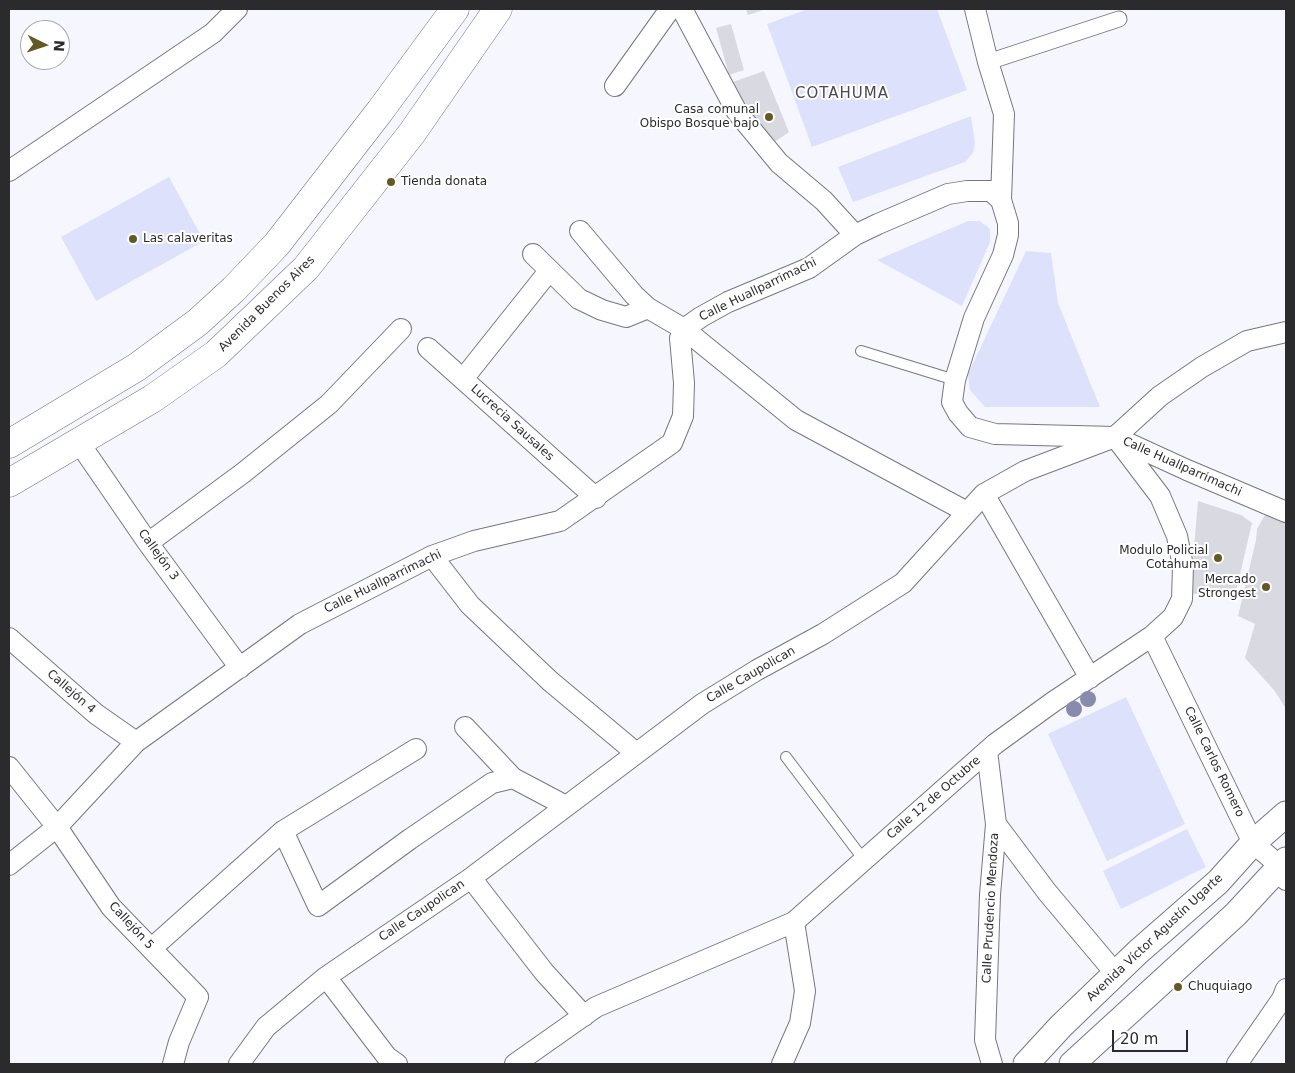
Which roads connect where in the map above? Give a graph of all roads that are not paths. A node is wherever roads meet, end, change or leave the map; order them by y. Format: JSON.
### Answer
{"nodes":[{"id":1,"x":237,"y":9,"type":"edge"},
{"id":2,"x":455,"y":9,"type":"edge"},
{"id":3,"x":498,"y":9,"type":"edge"},
{"id":4,"x":670,"y":9,"type":"edge"},
{"id":5,"x":682,"y":9,"type":"edge"},
{"id":6,"x":976,"y":9,"type":"edge"},
{"id":7,"x":1119,"y":19,"type":"dead end"},
{"id":8,"x":988,"y":62,"type":"junction"},
{"id":9,"x":615,"y":86,"type":"dead end"},
{"id":10,"x":9,"y":171,"type":"edge"},
{"id":11,"x":1001,"y":200,"type":"junction"},
{"id":12,"x":580,"y":231,"type":"dead end"},
{"id":13,"x":855,"y":235,"type":"junction"},
{"id":14,"x":533,"y":254,"type":"dead end"},
{"id":15,"x":549,"y":271,"type":"junction"},
{"id":16,"x":648,"y":308,"type":"junction"},
{"id":17,"x":400,"y":328,"type":"dead end"},
{"id":18,"x":684,"y":329,"type":"junction"},
{"id":19,"x":1286,"y":332,"type":"edge"},
{"id":20,"x":428,"y":348,"type":"dead end"},
{"id":21,"x":861,"y":351,"type":"dead end"},
{"id":22,"x":463,"y":379,"type":"junction"},
{"id":23,"x":955,"y":380,"type":"junction"},
{"id":24,"x":1114,"y":437,"type":"junction"},
{"id":25,"x":78,"y":442,"type":"junction"},
{"id":26,"x":9,"y":444,"type":"edge"},
{"id":27,"x":9,"y":483,"type":"edge"},
{"id":28,"x":984,"y":494,"type":"junction"},
{"id":29,"x":596,"y":498,"type":"junction"},
{"id":30,"x":967,"y":512,"type":"junction"},
{"id":31,"x":1286,"y":512,"type":"edge"},
{"id":32,"x":148,"y":543,"type":"junction"},
{"id":33,"x":432,"y":556,"type":"junction"},
{"id":34,"x":1152,"y":636,"type":"junction"},
{"id":35,"x":9,"y":638,"type":"edge"},
{"id":36,"x":240,"y":668,"type":"junction"},
{"id":37,"x":1090,"y":678,"type":"junction"},
{"id":38,"x":464,"y":727,"type":"dead end"},
{"id":39,"x":136,"y":742,"type":"junction"},
{"id":40,"x":416,"y":749,"type":"dead end"},
{"id":41,"x":987,"y":751,"type":"junction"},
{"id":42,"x":635,"y":752,"type":"junction"},
{"id":43,"x":786,"y":757,"type":"dead end"},
{"id":44,"x":9,"y":767,"type":"edge"},
{"id":45,"x":513,"y":778,"type":"junction"},
{"id":46,"x":566,"y":806,"type":"junction"},
{"id":47,"x":1286,"y":814,"type":"edge"},
{"id":48,"x":996,"y":824,"type":"junction"},
{"id":49,"x":57,"y":827,"type":"junction"},
{"id":50,"x":283,"y":831,"type":"junction"},
{"id":51,"x":1253,"y":843,"type":"junction"},
{"id":52,"x":864,"y":860,"type":"junction"},
{"id":53,"x":9,"y":865,"type":"edge"},
{"id":54,"x":1284,"y":868,"type":"edge"},
{"id":55,"x":471,"y":878,"type":"junction"},
{"id":56,"x":794,"y":922,"type":"junction"},
{"id":57,"x":152,"y":948,"type":"junction"},
{"id":58,"x":1116,"y":974,"type":"junction"},
{"id":59,"x":326,"y":977,"type":"junction"},
{"id":60,"x":1286,"y":989,"type":"edge"},
{"id":61,"x":584,"y":1016,"type":"junction"},
{"id":62,"x":173,"y":1064,"type":"edge"},
{"id":63,"x":240,"y":1064,"type":"edge"},
{"id":64,"x":397,"y":1064,"type":"edge"},
{"id":65,"x":515,"y":1064,"type":"edge"},
{"id":66,"x":782,"y":1064,"type":"edge"},
{"id":67,"x":992,"y":1064,"type":"edge"},
{"id":68,"x":1026,"y":1064,"type":"edge"},
{"id":69,"x":1072,"y":1064,"type":"edge"},
{"id":70,"x":1237,"y":1064,"type":"edge"}],
"edges":[{"from":1,"to":10,"type":"street"},
{"from":2,"to":26,"type":"main road"},
{"from":3,"to":25,"type":"main road","name":"Avenida Buenos Aires"},
{"from":4,"to":9,"type":"street"},
{"from":5,"to":13,"type":"street"},
{"from":6,"to":8,"type":"street"},
{"from":7,"to":8,"type":"street"},
{"from":8,"to":11,"type":"street"},
{"from":11,"to":13,"type":"street","name":"Calle Huallparrimachi"},
{"from":11,"to":23,"type":"street","name":"Calle Huallparrimachi"},
{"from":12,"to":16,"type":"street"},
{"from":13,"to":18,"type":"street","name":"Calle Huallparrimachi"},
{"from":14,"to":15,"type":"street"},
{"from":15,"to":16,"type":"street"},
{"from":15,"to":22,"type":"street"},
{"from":16,"to":18,"type":"street"},
{"from":17,"to":32,"type":"street"},
{"from":18,"to":29,"type":"street","name":"Calle Huallparrimachi"},
{"from":18,"to":30,"type":"street"},
{"from":19,"to":24,"type":"street","name":"Calle Caupolican"},
{"from":20,"to":22,"type":"street","name":"Lucrecia Sausales"},
{"from":21,"to":23,"type":"lane"},
{"from":22,"to":29,"type":"street","name":"Lucrecia Sausales"},
{"from":23,"to":24,"type":"street","name":"Calle Huallparrimachi"},
{"from":24,"to":28,"type":"street","name":"Calle Caupolican"},
{"from":24,"to":31,"type":"street","name":"Calle Huallparrimachi"},
{"from":24,"to":34,"type":"street","name":"Calle 12 de Octubre"},
{"from":25,"to":27,"type":"main road","name":"Avenida Buenos Aires"},
{"from":25,"to":32,"type":"street","name":"Callejón 3"},
{"from":28,"to":30,"type":"street","name":"Calle Caupolican"},
{"from":28,"to":37,"type":"street"},
{"from":29,"to":33,"type":"street","name":"Calle Huallparrimachi"},
{"from":30,"to":42,"type":"street","name":"Calle Caupolican"},
{"from":32,"to":36,"type":"street","name":"Callejón 3"},
{"from":33,"to":36,"type":"street","name":"Calle Huallparrimachi"},
{"from":33,"to":42,"type":"street"},
{"from":34,"to":37,"type":"street","name":"Calle 12 de Octubre"},
{"from":34,"to":51,"type":"street","name":"Calle Carlos Romero"},
{"from":35,"to":39,"type":"street","name":"Callejón 4"},
{"from":36,"to":39,"type":"street","name":"Calle Huallparrimachi"},
{"from":37,"to":41,"type":"street","name":"Calle 12 de Octubre"},
{"from":38,"to":45,"type":"street"},
{"from":39,"to":49,"type":"street","name":"Calle Huallparrimachi"},
{"from":40,"to":50,"type":"street"},
{"from":41,"to":48,"type":"street","name":"Calle Prudencio Mendoza"},
{"from":41,"to":52,"type":"street","name":"Calle 12 de Octubre"},
{"from":42,"to":46,"type":"street","name":"Calle Caupolican"},
{"from":43,"to":52,"type":"lane"},
{"from":44,"to":49,"type":"street","name":"Callejón 5"},
{"from":45,"to":46,"type":"street"},
{"from":45,"to":50,"type":"street"},
{"from":46,"to":55,"type":"street","name":"Calle Caupolican"},
{"from":47,"to":51,"type":"street","name":"Avenida Víctor Agustín Ugarte"},
{"from":48,"to":58,"type":"street"},
{"from":48,"to":67,"type":"street","name":"Calle Prudencio Mendoza"},
{"from":49,"to":53,"type":"street","name":"Calle Huallparrimachi"},
{"from":49,"to":57,"type":"street","name":"Callejón 5"},
{"from":50,"to":57,"type":"street"},
{"from":51,"to":54,"type":"street","name":"Calle Carlos Romero"},
{"from":51,"to":58,"type":"street","name":"Avenida Víctor Agustín Ugarte"},
{"from":52,"to":56,"type":"street","name":"Calle 12 de Octubre"},
{"from":54,"to":69,"type":"street"},
{"from":55,"to":59,"type":"street","name":"Calle Caupolican"},
{"from":55,"to":61,"type":"street"},
{"from":56,"to":61,"type":"street","name":"Calle 12 de Octubre"},
{"from":56,"to":66,"type":"street"},
{"from":57,"to":62,"type":"street","name":"Callejón 5"},
{"from":58,"to":68,"type":"street","name":"Avenida Víctor Agustín Ugarte"},
{"from":59,"to":63,"type":"street","name":"Calle Caupolican"},
{"from":59,"to":64,"type":"street"},
{"from":60,"to":70,"type":"street"},
{"from":61,"to":65,"type":"street","name":"Calle 12 de Octubre"}]}
